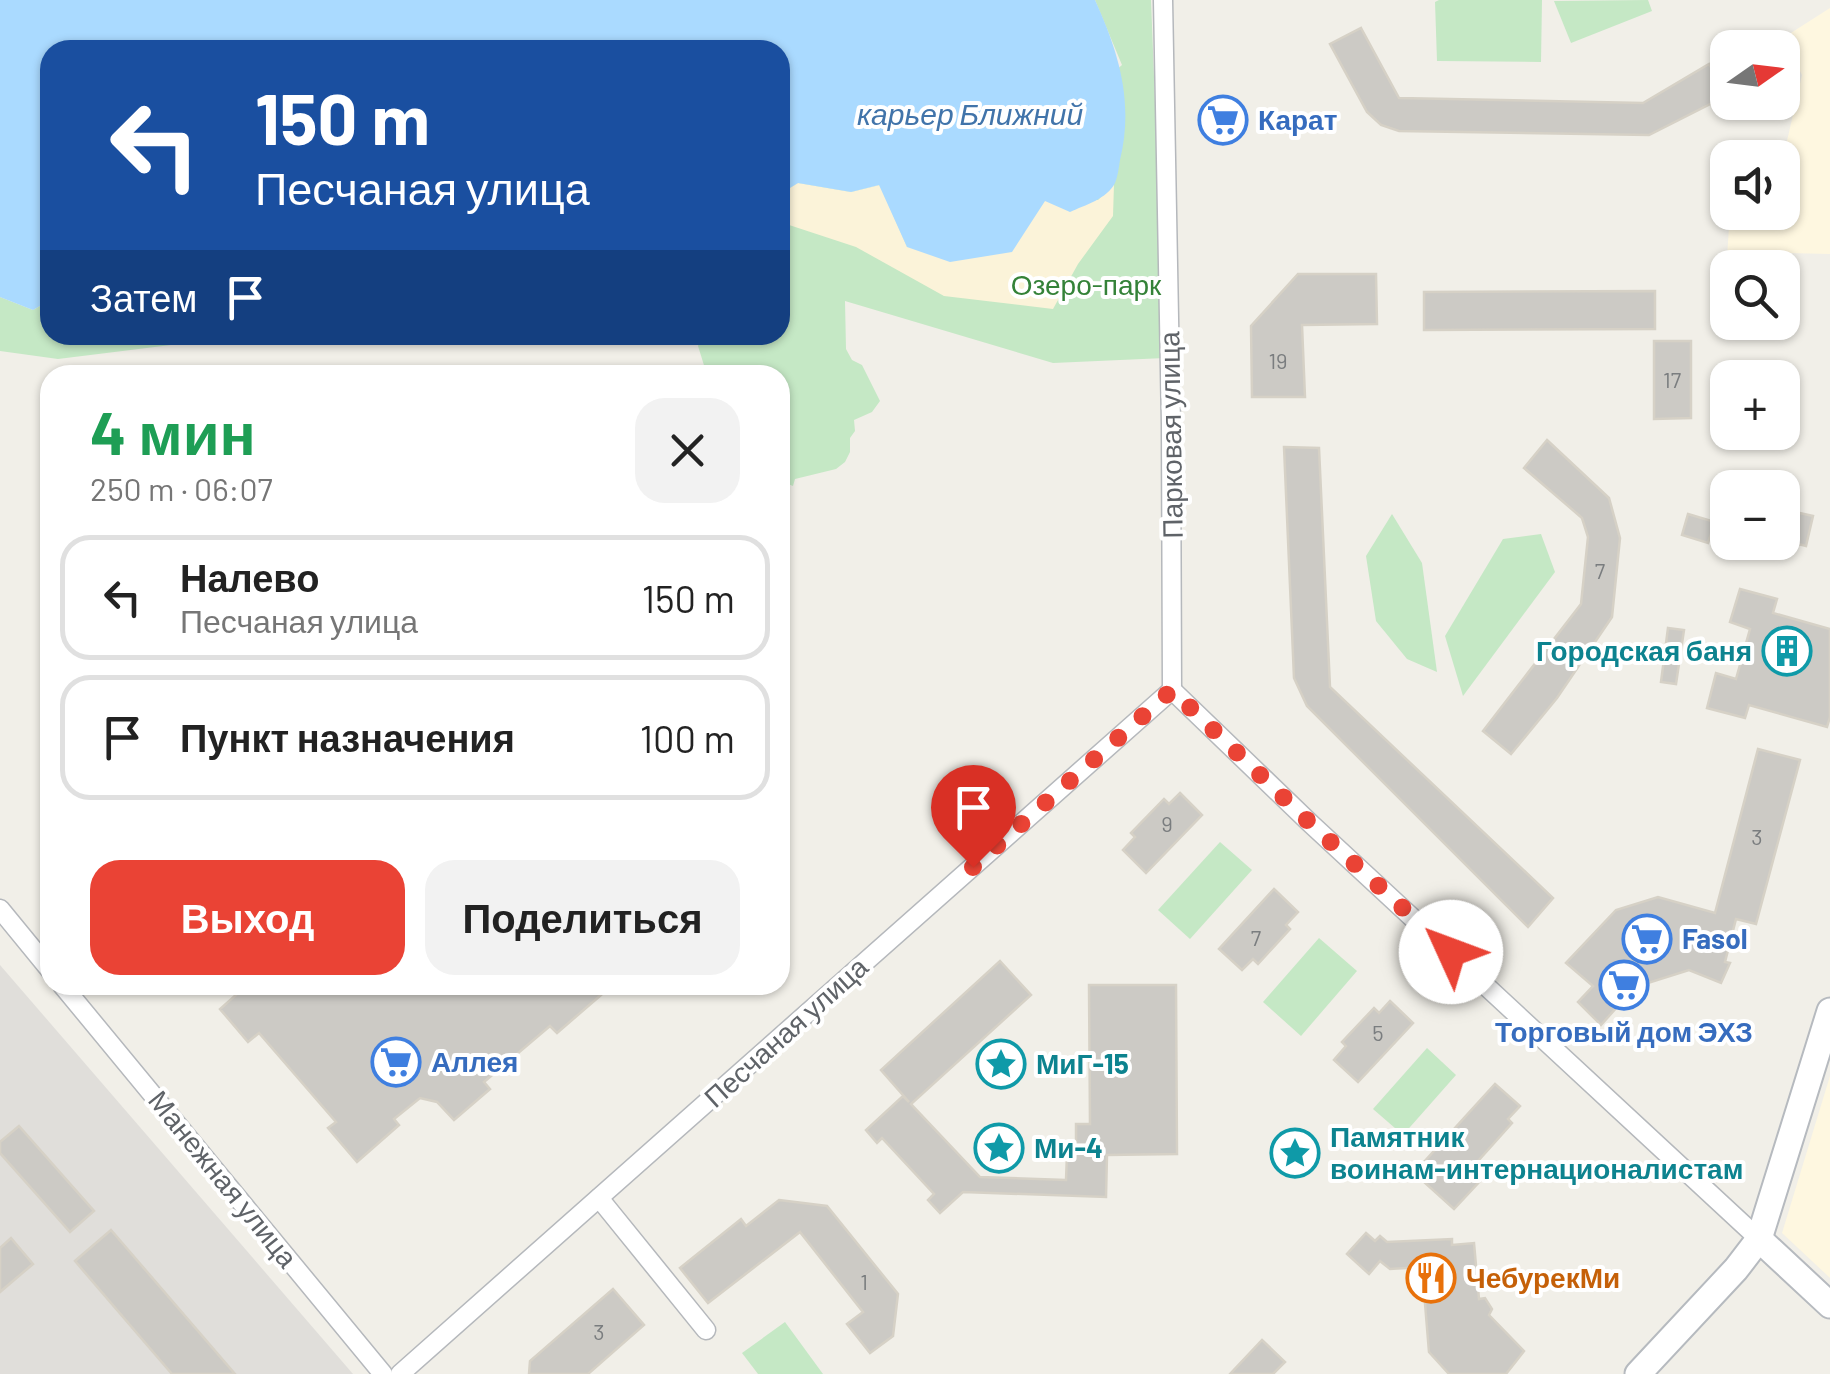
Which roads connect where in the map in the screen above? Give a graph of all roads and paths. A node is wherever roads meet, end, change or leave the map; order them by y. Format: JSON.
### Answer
{"nodes":[{"id":1,"x":1164,"y":0,"type":"edge"},
{"id":2,"x":1172,"y":690,"type":"junction"},
{"id":3,"x":0,"y":909,"type":"edge"},
{"id":4,"x":40,"y":958,"type":"edge"},
{"id":5,"x":70,"y":995,"type":"edge"},
{"id":6,"x":1830,"y":1011,"type":"edge"},
{"id":7,"x":599,"y":1198,"type":"junction"},
{"id":8,"x":1759,"y":1238,"type":"junction"},
{"id":9,"x":1830,"y":1305,"type":"edge"},
{"id":10,"x":706,"y":1330,"type":"dead end"},
{"id":11,"x":383,"y":1374,"type":"edge"},
{"id":12,"x":400,"y":1374,"type":"edge"},
{"id":13,"x":1638,"y":1374,"type":"edge"}],
"edges":[{"from":1,"to":2,"type":"street","name":"Парковая улица"},
{"from":2,"to":7,"type":"street","name":"Песчаная улица"},
{"from":2,"to":8,"type":"street"},
{"from":3,"to":4,"type":"street"},
{"from":5,"to":11,"type":"street","name":"Манежная улица"},
{"from":6,"to":8,"type":"street"},
{"from":7,"to":10,"type":"street"},
{"from":7,"to":12,"type":"street","name":"Песчаная улица"},
{"from":8,"to":9,"type":"street"},
{"from":8,"to":13,"type":"street"}]}
